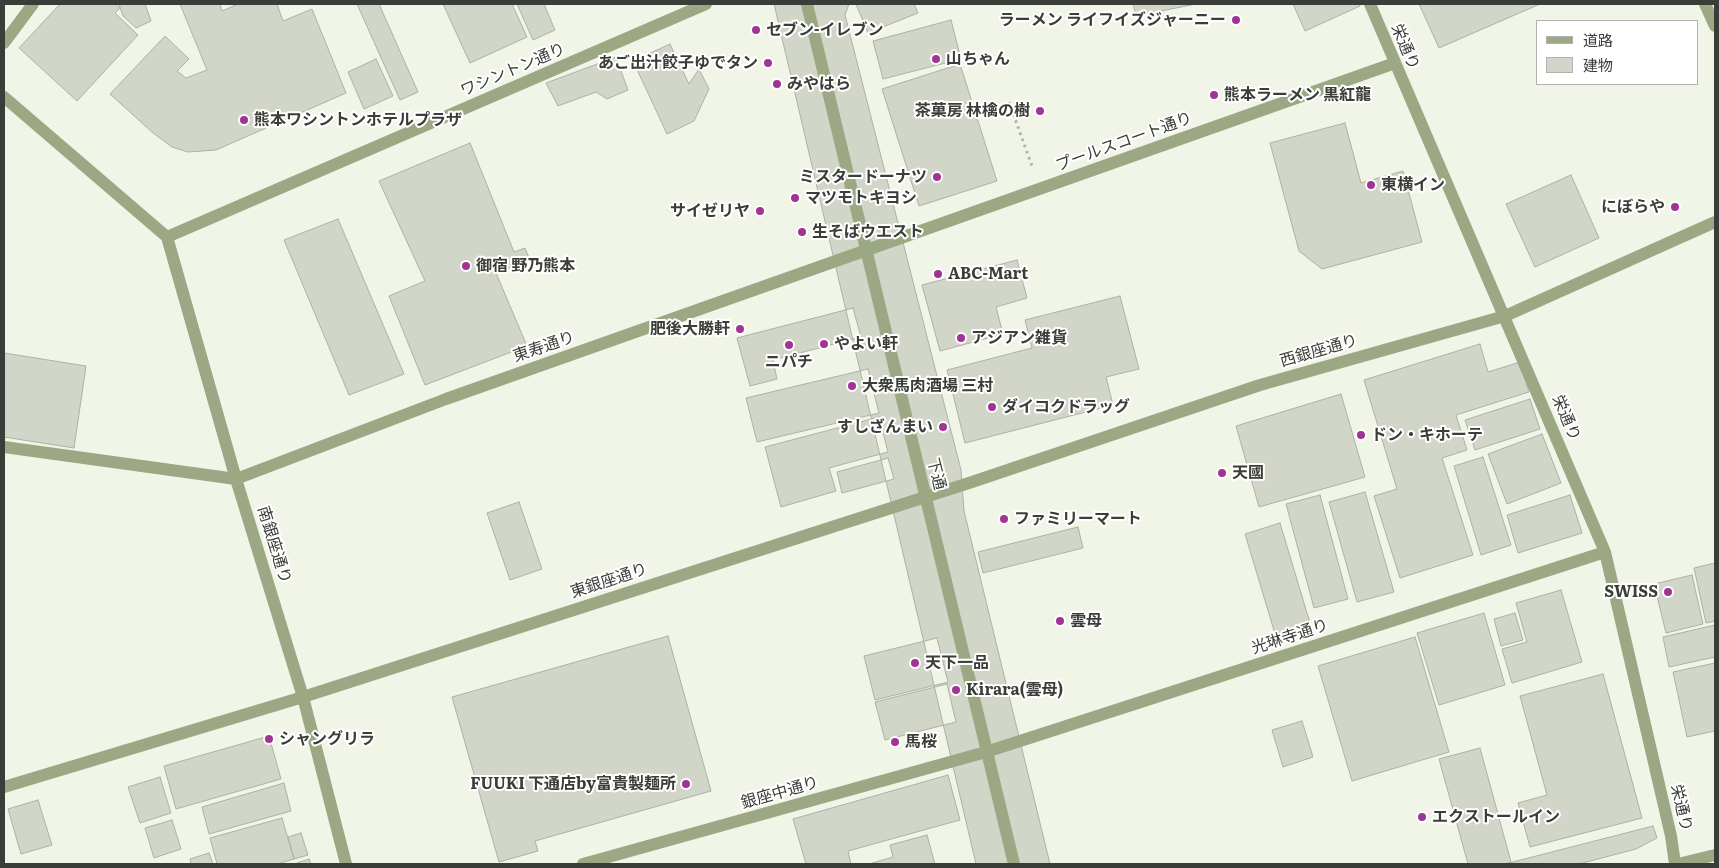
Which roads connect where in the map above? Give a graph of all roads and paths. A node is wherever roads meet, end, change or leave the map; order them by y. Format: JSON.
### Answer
{"nodes":[{"id":1,"x":33,"y":4,"type":"edge"},
{"id":2,"x":706,"y":4,"type":"edge"},
{"id":3,"x":807,"y":4,"type":"edge"},
{"id":4,"x":1370,"y":4,"type":"edge"},
{"id":5,"x":1705,"y":4,"type":"edge"},
{"id":6,"x":1715,"y":26,"type":"edge"},
{"id":7,"x":4,"y":43,"type":"edge"},
{"id":8,"x":1394,"y":63,"type":"junction"},
{"id":9,"x":4,"y":97,"type":"edge"},
{"id":10,"x":1009,"y":102,"type":"dead end"},
{"id":11,"x":1040,"y":189,"type":"junction"},
{"id":12,"x":1715,"y":222,"type":"edge"},
{"id":13,"x":167,"y":237,"type":"junction"},
{"id":14,"x":865,"y":251,"type":"junction"},
{"id":15,"x":1505,"y":316,"type":"junction"},
{"id":16,"x":4,"y":447,"type":"edge"},
{"id":17,"x":236,"y":479,"type":"junction"},
{"id":18,"x":925,"y":496,"type":"junction"},
{"id":19,"x":1605,"y":552,"type":"junction"},
{"id":20,"x":303,"y":697,"type":"junction"},
{"id":21,"x":986,"y":752,"type":"junction"},
{"id":22,"x":4,"y":787,"type":"edge"},
{"id":23,"x":1715,"y":855,"type":"edge"},
{"id":24,"x":346,"y":864,"type":"edge"},
{"id":25,"x":583,"y":864,"type":"edge"},
{"id":26,"x":1014,"y":864,"type":"edge"},
{"id":27,"x":1677,"y":864,"type":"edge"}],
"edges":[{"from":1,"to":7,"type":"street"},
{"from":2,"to":13,"type":"street","name":"ワシントン通り"},
{"from":3,"to":14,"type":"street","name":"下通"},
{"from":4,"to":8,"type":"street","name":"栄通り"},
{"from":5,"to":6,"type":"street"},
{"from":8,"to":11,"type":"street","name":"プールスコート通り"},
{"from":8,"to":15,"type":"street","name":"栄通り"},
{"from":9,"to":13,"type":"street"},
{"from":10,"to":11,"type":"path"},
{"from":11,"to":14,"type":"street","name":"プールスコート通り"},
{"from":12,"to":15,"type":"street","name":"西銀座通り"},
{"from":13,"to":17,"type":"street","name":"南銀座通り"},
{"from":14,"to":17,"type":"street","name":"東寿通り"},
{"from":14,"to":18,"type":"street","name":"下通"},
{"from":15,"to":18,"type":"street","name":"西銀座通り"},
{"from":15,"to":19,"type":"street","name":"栄通り"},
{"from":16,"to":17,"type":"street"},
{"from":17,"to":20,"type":"street","name":"南銀座通り"},
{"from":18,"to":20,"type":"street","name":"東銀座通り"},
{"from":18,"to":21,"type":"street","name":"下通"},
{"from":19,"to":21,"type":"street","name":"光琳寺通り"},
{"from":19,"to":27,"type":"street","name":"栄通り"},
{"from":20,"to":22,"type":"street","name":"東銀座通り"},
{"from":20,"to":24,"type":"street","name":"南銀座通り"},
{"from":21,"to":25,"type":"street","name":"銀座中通り"},
{"from":21,"to":26,"type":"street","name":"下通"},
{"from":23,"to":27,"type":"street"}]}
